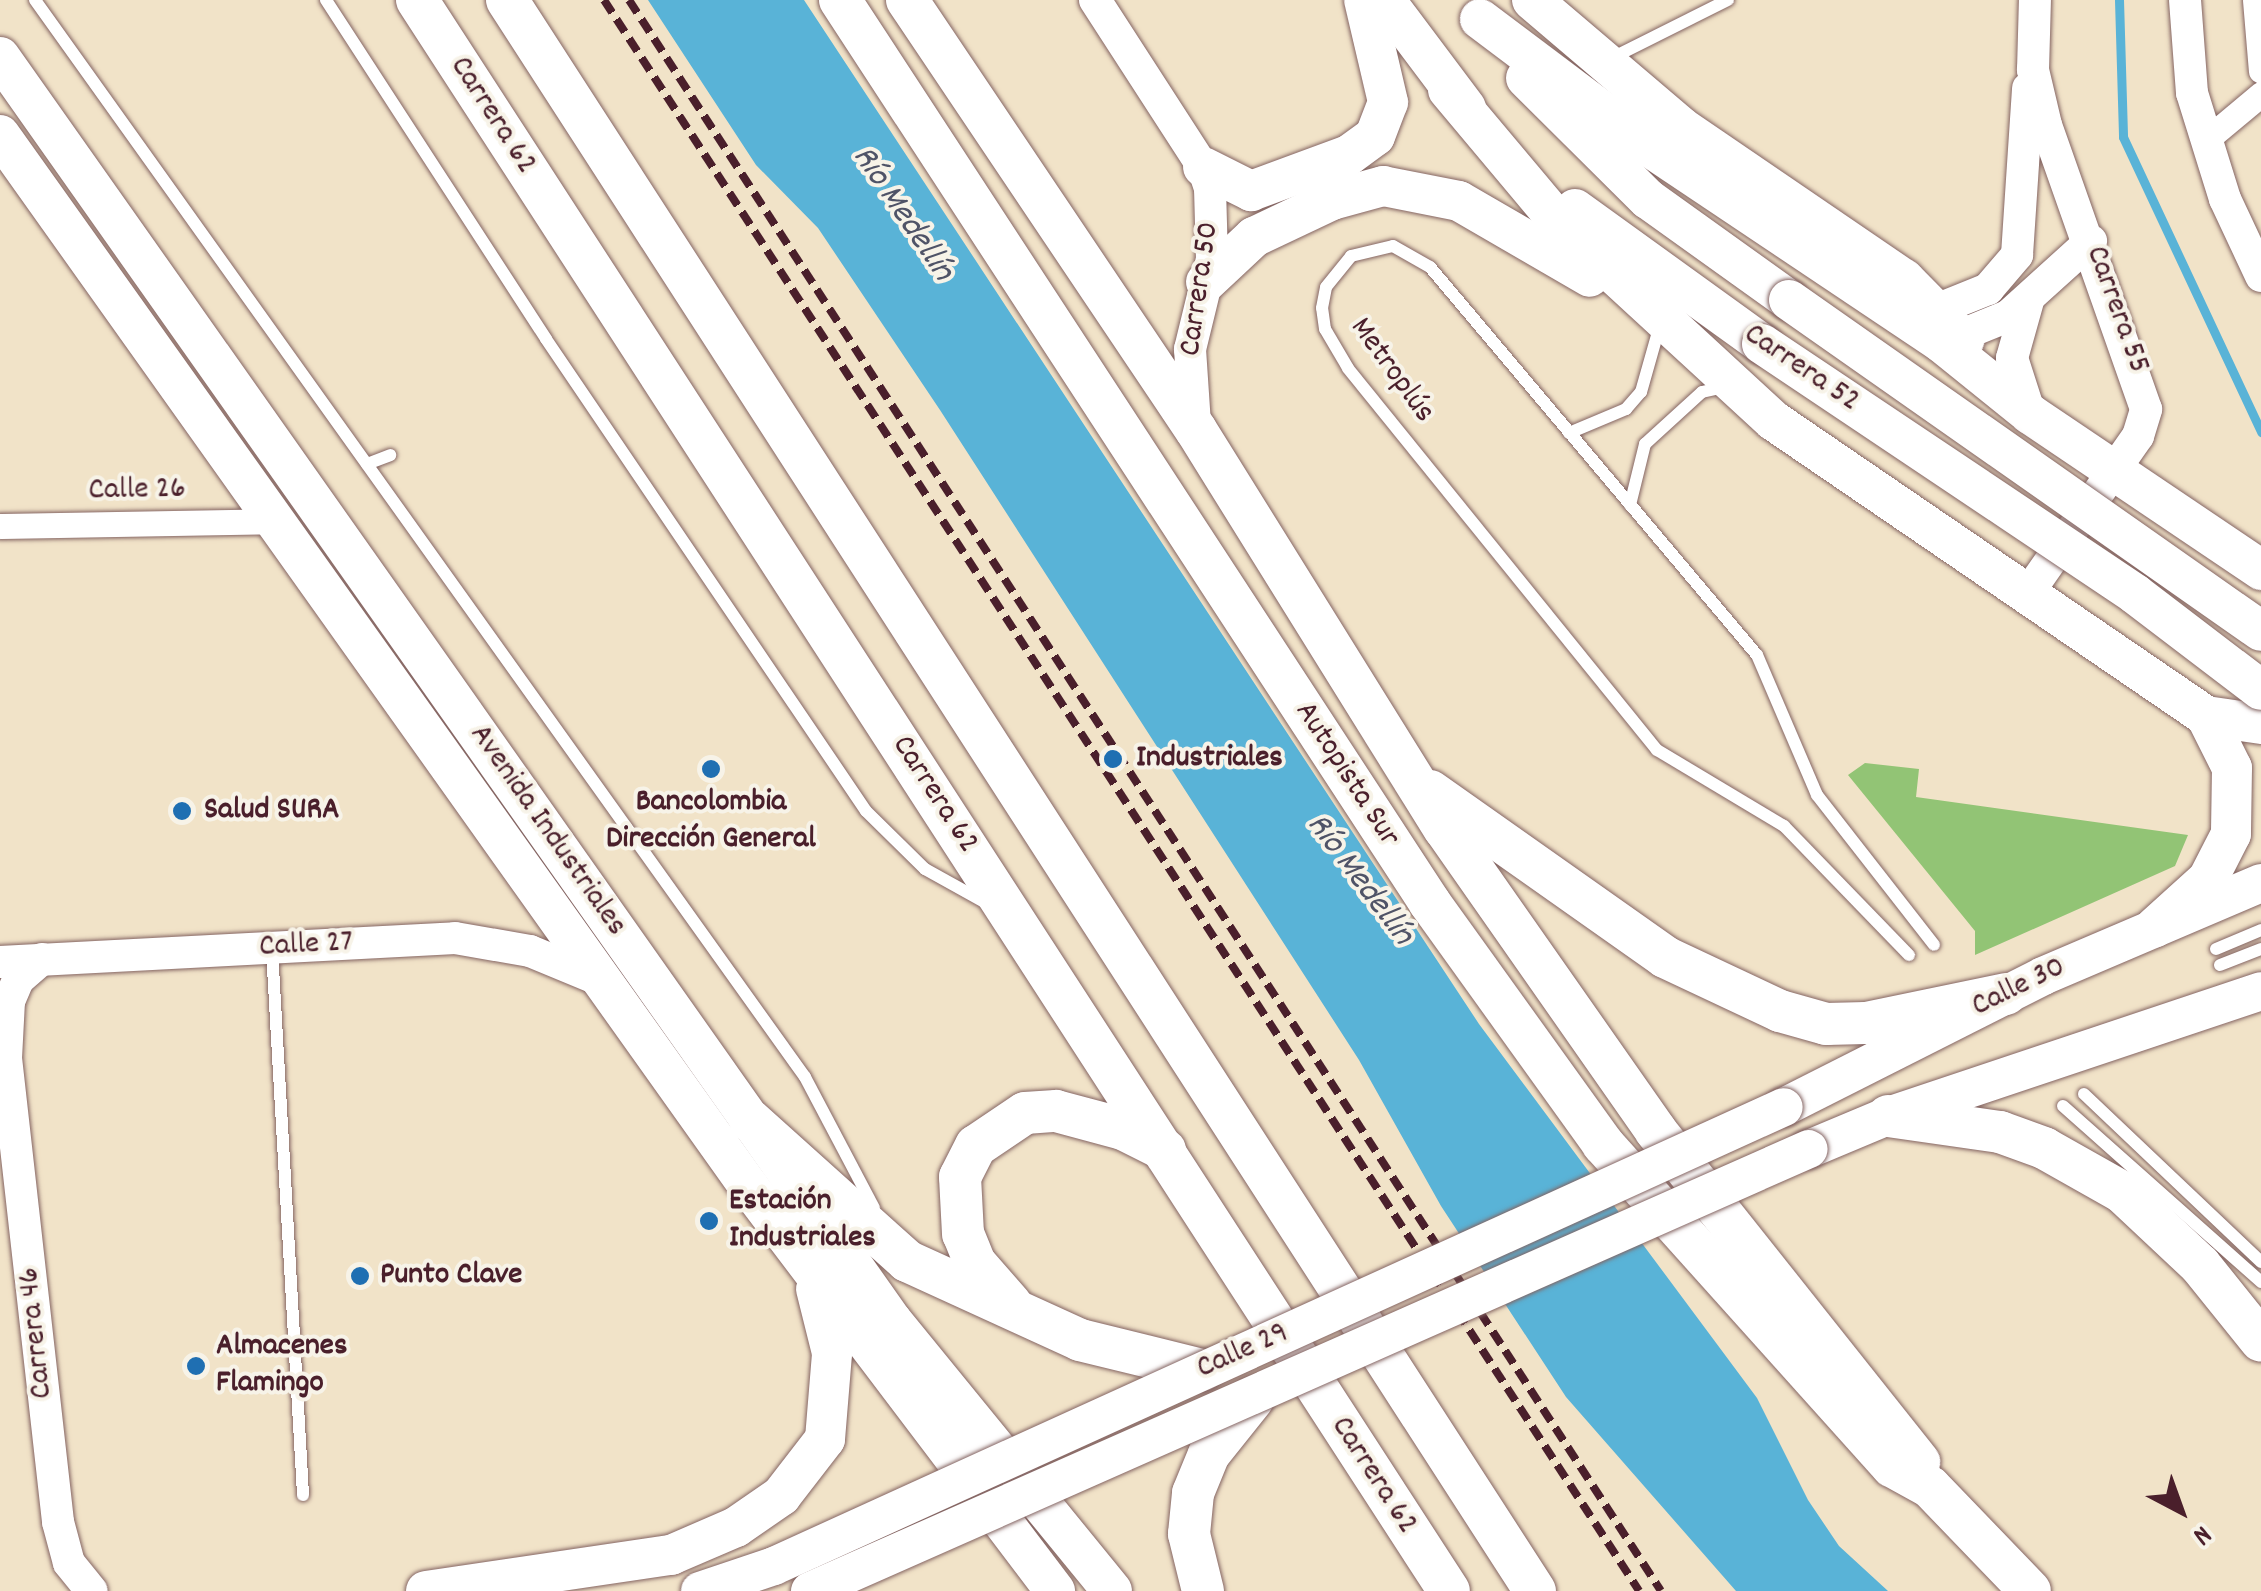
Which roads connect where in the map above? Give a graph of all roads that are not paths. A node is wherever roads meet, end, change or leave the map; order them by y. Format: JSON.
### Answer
{"nodes":[{"id":1,"x":36,"y":0,"type":"edge"},
{"id":2,"x":326,"y":0,"type":"edge"},
{"id":3,"x":417,"y":0,"type":"edge"},
{"id":4,"x":484,"y":0,"type":"edge"},
{"id":5,"x":507,"y":0,"type":"edge"},
{"id":6,"x":840,"y":0,"type":"edge"},
{"id":7,"x":907,"y":0,"type":"edge"},
{"id":8,"x":1095,"y":0,"type":"edge"},
{"id":9,"x":1364,"y":0,"type":"edge"},
{"id":10,"x":1385,"y":0,"type":"edge"},
{"id":11,"x":1532,"y":0,"type":"edge"},
{"id":12,"x":1728,"y":0,"type":"edge"},
{"id":13,"x":2035,"y":0,"type":"edge"},
{"id":14,"x":2184,"y":0,"type":"edge"},
{"id":15,"x":2255,"y":0,"type":"edge"},
{"id":16,"x":1474,"y":10,"type":"edge"},
{"id":17,"x":2032,"y":49,"type":"junction"},
{"id":18,"x":0,"y":57,"type":"edge"},
{"id":19,"x":1599,"y":58,"type":"junction"},
{"id":20,"x":2261,"y":71,"type":"edge"},
{"id":21,"x":566,"y":90,"type":"junction"},
{"id":22,"x":1448,"y":90,"type":"junction"},
{"id":23,"x":2261,"y":94,"type":"edge"},
{"id":24,"x":0,"y":135,"type":"edge"},
{"id":25,"x":2206,"y":140,"type":"junction"},
{"id":26,"x":1203,"y":166,"type":"junction"},
{"id":27,"x":2091,"y":241,"type":"junction"},
{"id":28,"x":1834,"y":250,"type":"junction"},
{"id":29,"x":2261,"y":276,"type":"edge"},
{"id":30,"x":1206,"y":282,"type":"junction"},
{"id":31,"x":2028,"y":301,"type":"junction"},
{"id":32,"x":1660,"y":322,"type":"junction"},
{"id":33,"x":1937,"y":328,"type":"junction"},
{"id":34,"x":1731,"y":384,"type":"junction"},
{"id":35,"x":2030,"y":414,"type":"junction"},
{"id":36,"x":1196,"y":430,"type":"junction"},
{"id":37,"x":1569,"y":433,"type":"junction"},
{"id":38,"x":390,"y":454,"type":"dead end"},
{"id":39,"x":367,"y":464,"type":"junction"},
{"id":40,"x":2114,"y":471,"type":"junction"},
{"id":41,"x":1630,"y":505,"type":"junction"},
{"id":42,"x":275,"y":521,"type":"junction"},
{"id":43,"x":0,"y":526,"type":"edge"},
{"id":44,"x":2261,"y":570,"type":"edge"},
{"id":45,"x":2028,"y":593,"type":"junction"},
{"id":46,"x":2261,"y":631,"type":"edge"},
{"id":47,"x":2261,"y":690,"type":"edge"},
{"id":48,"x":2206,"y":716,"type":"junction"},
{"id":49,"x":2261,"y":724,"type":"edge"},
{"id":50,"x":1417,"y":782,"type":"junction"},
{"id":51,"x":2261,"y":883,"type":"edge"},
{"id":52,"x":1016,"y":921,"type":"junction"},
{"id":53,"x":2155,"y":927,"type":"junction"},
{"id":54,"x":2261,"y":930,"type":"edge"},
{"id":55,"x":1934,"y":945,"type":"dead end"},
{"id":56,"x":272,"y":948,"type":"junction"},
{"id":57,"x":2261,"y":949,"type":"edge"},
{"id":58,"x":2216,"y":950,"type":"dead end"},
{"id":59,"x":1910,"y":955,"type":"dead end"},
{"id":60,"x":42,"y":959,"type":"junction"},
{"id":61,"x":0,"y":962,"type":"edge"},
{"id":62,"x":2220,"y":966,"type":"dead end"},
{"id":63,"x":605,"y":982,"type":"junction"},
{"id":64,"x":2261,"y":991,"type":"edge"},
{"id":65,"x":2006,"y":994,"type":"junction"},
{"id":66,"x":2084,"y":1094,"type":"dead end"},
{"id":67,"x":2063,"y":1106,"type":"dead end"},
{"id":68,"x":1784,"y":1107,"type":"joint"},
{"id":69,"x":1888,"y":1116,"type":"junction"},
{"id":70,"x":750,"y":1120,"type":"junction"},
{"id":71,"x":1165,"y":1150,"type":"junction"},
{"id":72,"x":907,"y":1261,"type":"junction"},
{"id":73,"x":2261,"y":1262,"type":"edge"},
{"id":74,"x":808,"y":1266,"type":"junction"},
{"id":75,"x":2261,"y":1282,"type":"edge"},
{"id":76,"x":1018,"y":1312,"type":"junction"},
{"id":77,"x":2261,"y":1342,"type":"edge"},
{"id":78,"x":1193,"y":1368,"type":"junction"},
{"id":79,"x":1253,"y":1399,"type":"junction"},
{"id":80,"x":1930,"y":1487,"type":"junction"},
{"id":81,"x":304,"y":1495,"type":"dead end"},
{"id":82,"x":92,"y":1591,"type":"edge"},
{"id":83,"x":426,"y":1591,"type":"edge"},
{"id":84,"x":700,"y":1591,"type":"edge"},
{"id":85,"x":810,"y":1591,"type":"edge"},
{"id":86,"x":1055,"y":1591,"type":"edge"},
{"id":87,"x":1112,"y":1591,"type":"edge"},
{"id":88,"x":1203,"y":1591,"type":"edge"},
{"id":89,"x":1449,"y":1591,"type":"edge"},
{"id":90,"x":1535,"y":1591,"type":"edge"},
{"id":91,"x":2030,"y":1591,"type":"edge"}],
"edges":[{"from":1,"to":39,"type":"lane"},
{"from":2,"to":52,"type":"lane"},
{"from":3,"to":52,"type":"highway","name":"Carrera 62"},
{"from":4,"to":21,"type":"highway"},
{"from":5,"to":21,"type":"highway"},
{"from":6,"to":80,"type":"highway","name":"Autopista Sur"},
{"from":7,"to":36,"type":"highway","name":"Autopista Sur"},
{"from":8,"to":26,"type":"street","name":"Carrera 50"},
{"from":9,"to":26,"type":"main road"},
{"from":10,"to":22,"type":"main road","name":"Carrera 52"},
{"from":11,"to":19,"type":"main road"},
{"from":12,"to":19,"type":"lane"},
{"from":13,"to":17,"type":"street","name":"Carrera 55"},
{"from":14,"to":25,"type":"street"},
{"from":15,"to":20,"type":"street"},
{"from":16,"to":28,"type":"main road"},
{"from":16,"to":46,"type":"main road","name":"Carrera 52","bridge":true},
{"from":17,"to":27,"type":"street","name":"Carrera 55"},
{"from":17,"to":33,"type":"street"},
{"from":18,"to":70,"type":"main road","name":"Avenida Industriales"},
{"from":19,"to":28,"type":"main road"},
{"from":21,"to":90,"type":"highway"},
{"from":22,"to":32,"type":"main road"},
{"from":22,"to":47,"type":"main road","name":"Carrera 52","bridge":true},
{"from":23,"to":25,"type":"street"},
{"from":24,"to":42,"type":"main road","name":"Avenida Industriales"},
{"from":25,"to":29,"type":"street"},
{"from":26,"to":30,"type":"street","name":"Carrera 50"},
{"from":27,"to":31,"type":"street"},
{"from":27,"to":40,"type":"street","name":"Carrera 55"},
{"from":28,"to":33,"type":"main road"},
{"from":30,"to":32,"type":"main road"},
{"from":30,"to":36,"type":"street","name":"Carrera 50"},
{"from":31,"to":33,"type":"street"},
{"from":31,"to":35,"type":"street"},
{"from":32,"to":34,"type":"main road"},
{"from":32,"to":37,"type":"lane"},
{"from":33,"to":35,"type":"main road"},
{"from":34,"to":41,"type":"lane"},
{"from":34,"to":45,"type":"main road"},
{"from":35,"to":40,"type":"main road"},
{"from":36,"to":50,"type":"highway","name":"Autopista Sur"},
{"from":37,"to":41,"type":"lane","name":"Metroplús"},
{"from":37,"to":59,"type":"lane","name":"Metroplús"},
{"from":38,"to":39,"type":"lane"},
{"from":39,"to":72,"type":"lane"},
{"from":40,"to":44,"type":"main road"},
{"from":40,"to":45,"type":"street","name":"Carrera 55"},
{"from":41,"to":55,"type":"lane","name":"Metroplús"},
{"from":42,"to":43,"type":"street","name":"Calle 26"},
{"from":42,"to":63,"type":"main road","name":"Avenida Industriales"},
{"from":45,"to":48,"type":"main road"},
{"from":48,"to":49,"type":"main road"},
{"from":48,"to":53,"type":"main road"},
{"from":50,"to":65,"type":"highway"},
{"from":50,"to":80,"type":"highway","name":"Autopista Sur"},
{"from":51,"to":53,"type":"main road","name":"Calle 30"},
{"from":52,"to":71,"type":"highway","name":"Carrera 62"},
{"from":53,"to":65,"type":"main road","name":"Calle 30"},
{"from":54,"to":58,"type":"lane"},
{"from":56,"to":60,"type":"street","name":"Calle 27"},
{"from":56,"to":63,"type":"street","name":"Calle 27"},
{"from":56,"to":81,"type":"lane"},
{"from":57,"to":62,"type":"lane"},
{"from":60,"to":61,"type":"street","name":"Calle 27"},
{"from":60,"to":82,"type":"street","name":"Carrera 46"},
{"from":63,"to":74,"type":"main road","name":"Avenida Industriales"},
{"from":64,"to":69,"type":"main road"},
{"from":65,"to":68,"type":"main road","name":"Calle 30"},
{"from":66,"to":73,"type":"lane"},
{"from":67,"to":75,"type":"lane"},
{"from":68,"to":78,"type":"main road","name":"Calle 29","bridge":true},
{"from":69,"to":77,"type":"highway"},
{"from":69,"to":79,"type":"main road","name":"Calle 29","bridge":true},
{"from":70,"to":72,"type":"highway"},
{"from":70,"to":87,"type":"main road","name":"Avenida Industriales"},
{"from":71,"to":76,"type":"highway"},
{"from":71,"to":89,"type":"highway","name":"Carrera 62"},
{"from":72,"to":76,"type":"highway"},
{"from":74,"to":83,"type":"main road"},
{"from":74,"to":86,"type":"main road","name":"Avenida Industriales"},
{"from":76,"to":78,"type":"highway"},
{"from":78,"to":84,"type":"main road","name":"Calle 29","bridge":true},
{"from":79,"to":85,"type":"main road","name":"Calle 29","bridge":true},
{"from":79,"to":88,"type":"highway"},
{"from":80,"to":91,"type":"highway","name":"Autopista Sur"}]}
